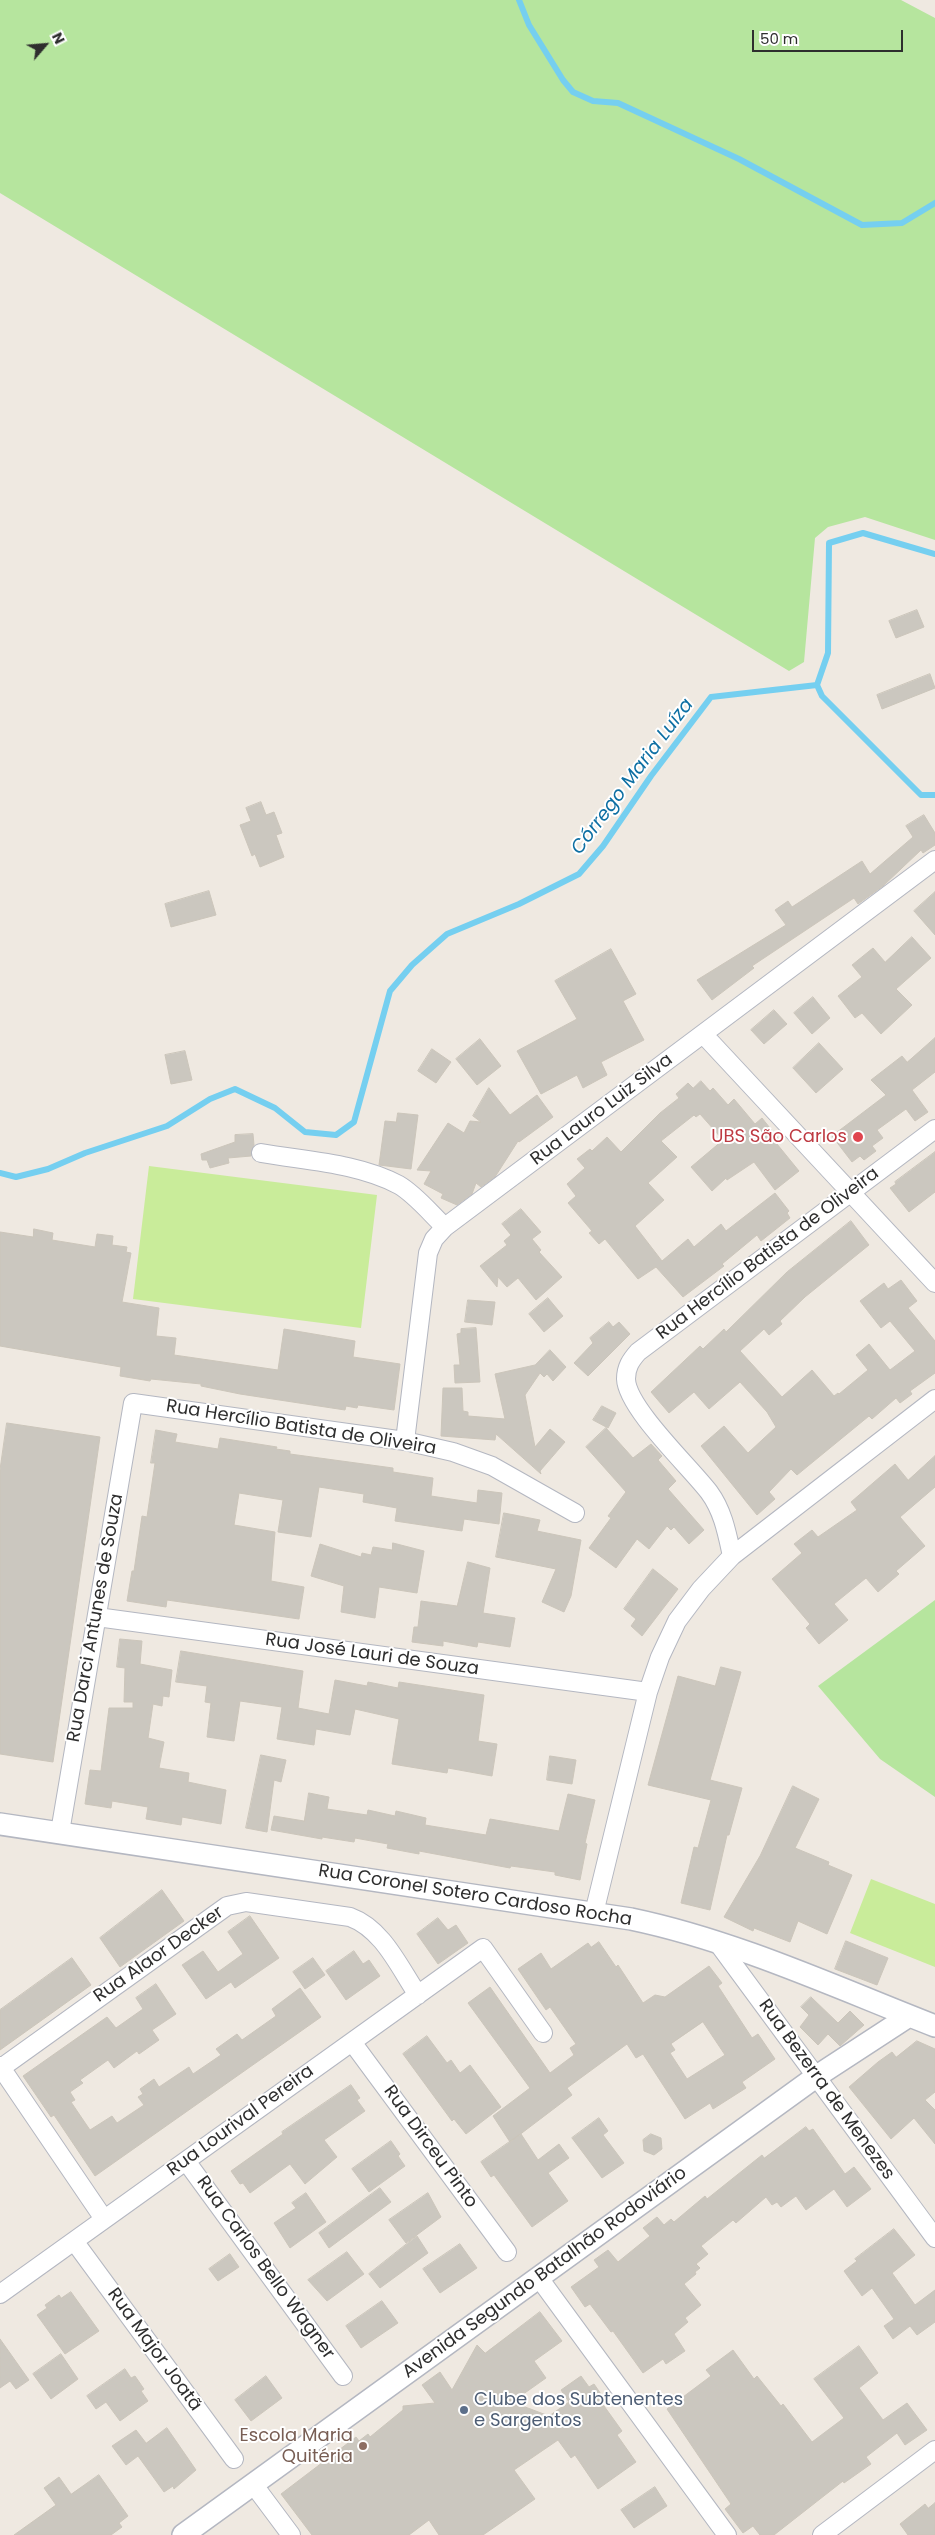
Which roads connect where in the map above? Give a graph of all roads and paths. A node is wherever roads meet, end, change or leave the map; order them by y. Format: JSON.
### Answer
{"nodes":[{"id":1,"x":935,"y":860,"type":"edge"},
{"id":2,"x":703,"y":1034,"type":"junction"},
{"id":3,"x":935,"y":1128,"type":"edge"},
{"id":4,"x":261,"y":1153,"type":"dead end"},
{"id":5,"x":850,"y":1192,"type":"junction"},
{"id":6,"x":445,"y":1227,"type":"junction"},
{"id":7,"x":935,"y":1283,"type":"edge"},
{"id":8,"x":935,"y":1399,"type":"edge"},
{"id":9,"x":133,"y":1403,"type":"joint"},
{"id":10,"x":405,"y":1441,"type":"junction"},
{"id":11,"x":575,"y":1513,"type":"dead end"},
{"id":12,"x":732,"y":1556,"type":"junction"},
{"id":13,"x":97,"y":1617,"type":"junction"},
{"id":14,"x":648,"y":1692,"type":"junction"},
{"id":15,"x":0,"y":1824,"type":"edge"},
{"id":16,"x":60,"y":1832,"type":"junction"},
{"id":17,"x":594,"y":1914,"type":"junction"},
{"id":18,"x":718,"y":1942,"type":"junction"},
{"id":19,"x":418,"y":1995,"type":"junction"},
{"id":20,"x":909,"y":2016,"type":"junction"},
{"id":21,"x":935,"y":2026,"type":"edge"},
{"id":22,"x":543,"y":2033,"type":"dead end"},
{"id":23,"x":352,"y":2042,"type":"junction"},
{"id":24,"x":1,"y":2067,"type":"edge"},
{"id":25,"x":817,"y":2076,"type":"junction"},
{"id":26,"x":186,"y":2161,"type":"junction"},
{"id":27,"x":104,"y":2219,"type":"junction"},
{"id":28,"x":935,"y":2238,"type":"edge"},
{"id":29,"x":74,"y":2241,"type":"junction"},
{"id":30,"x":507,"y":2252,"type":"dead end"},
{"id":31,"x":539,"y":2278,"type":"junction"},
{"id":32,"x":0,"y":2294,"type":"edge"},
{"id":33,"x":343,"y":2376,"type":"dead end"},
{"id":34,"x":935,"y":2450,"type":"edge"},
{"id":35,"x":234,"y":2459,"type":"dead end"},
{"id":36,"x":253,"y":2484,"type":"junction"},
{"id":37,"x":183,"y":2535,"type":"edge"},
{"id":38,"x":290,"y":2535,"type":"edge"},
{"id":39,"x":728,"y":2535,"type":"edge"},
{"id":40,"x":822,"y":2535,"type":"edge"}],
"edges":[{"from":1,"to":2,"type":"street","name":"Rua Lauro Luiz Silva"},
{"from":2,"to":5,"type":"street"},
{"from":2,"to":6,"type":"street","name":"Rua Lauro Luiz Silva"},
{"from":3,"to":5,"type":"street","name":"Rua Hercílio Batista de Oliveira"},
{"from":4,"to":6,"type":"street"},
{"from":5,"to":7,"type":"street"},
{"from":5,"to":12,"type":"street","name":"Rua Hercílio Batista de Oliveira"},
{"from":6,"to":10,"type":"street","name":"Rua Lauro Luiz Silva"},
{"from":8,"to":12,"type":"street"},
{"from":9,"to":10,"type":"street","name":"Rua Hercílio Batista de Oliveira"},
{"from":9,"to":13,"type":"street","name":"Rua Darci Antunes de Souza"},
{"from":10,"to":11,"type":"street","name":"Rua Hercílio Batista de Oliveira"},
{"from":12,"to":14,"type":"street"},
{"from":13,"to":14,"type":"street","name":"Rua José Lauri de Souza"},
{"from":13,"to":16,"type":"street","name":"Rua Darci Antunes de Souza"},
{"from":14,"to":17,"type":"street"},
{"from":15,"to":16,"type":"street","name":"Rua Coronel Sotero Cardoso Rocha"},
{"from":16,"to":17,"type":"street","name":"Rua Coronel Sotero Cardoso Rocha"},
{"from":17,"to":18,"type":"street","name":"Rua Coronel Sotero Cardoso Rocha"},
{"from":18,"to":20,"type":"street","name":"Rua Coronel Sotero Cardoso Rocha"},
{"from":18,"to":25,"type":"street","name":"Rua Bezerra de Menezes"},
{"from":19,"to":22,"type":"street","name":"Rua Lourival Pereira"},
{"from":19,"to":23,"type":"street","name":"Rua Lourival Pereira"},
{"from":19,"to":24,"type":"street","name":"Rua Alaor Decker"},
{"from":20,"to":21,"type":"street","name":"Rua Coronel Sotero Cardoso Rocha"},
{"from":20,"to":25,"type":"street","name":"Avenida Segundo Batalhão Rodoviário"},
{"from":23,"to":26,"type":"street","name":"Rua Lourival Pereira"},
{"from":23,"to":30,"type":"street","name":"Rua Dirceu Pinto"},
{"from":24,"to":27,"type":"street"},
{"from":25,"to":28,"type":"street","name":"Rua Bezerra de Menezes"},
{"from":25,"to":31,"type":"street","name":"Avenida Segundo Batalhão Rodoviário"},
{"from":26,"to":27,"type":"street","name":"Rua Lourival Pereira"},
{"from":26,"to":33,"type":"street","name":"Rua Carlos Bello Wagner"},
{"from":27,"to":29,"type":"street","name":"Rua Lourival Pereira"},
{"from":29,"to":32,"type":"street","name":"Rua Lourival Pereira"},
{"from":29,"to":35,"type":"street","name":"Rua Major Joatã"},
{"from":31,"to":36,"type":"street","name":"Avenida Segundo Batalhão Rodoviário"},
{"from":31,"to":39,"type":"street"},
{"from":34,"to":40,"type":"street"},
{"from":36,"to":37,"type":"street","name":"Avenida Segundo Batalhão Rodoviário"},
{"from":36,"to":38,"type":"street"}]}
